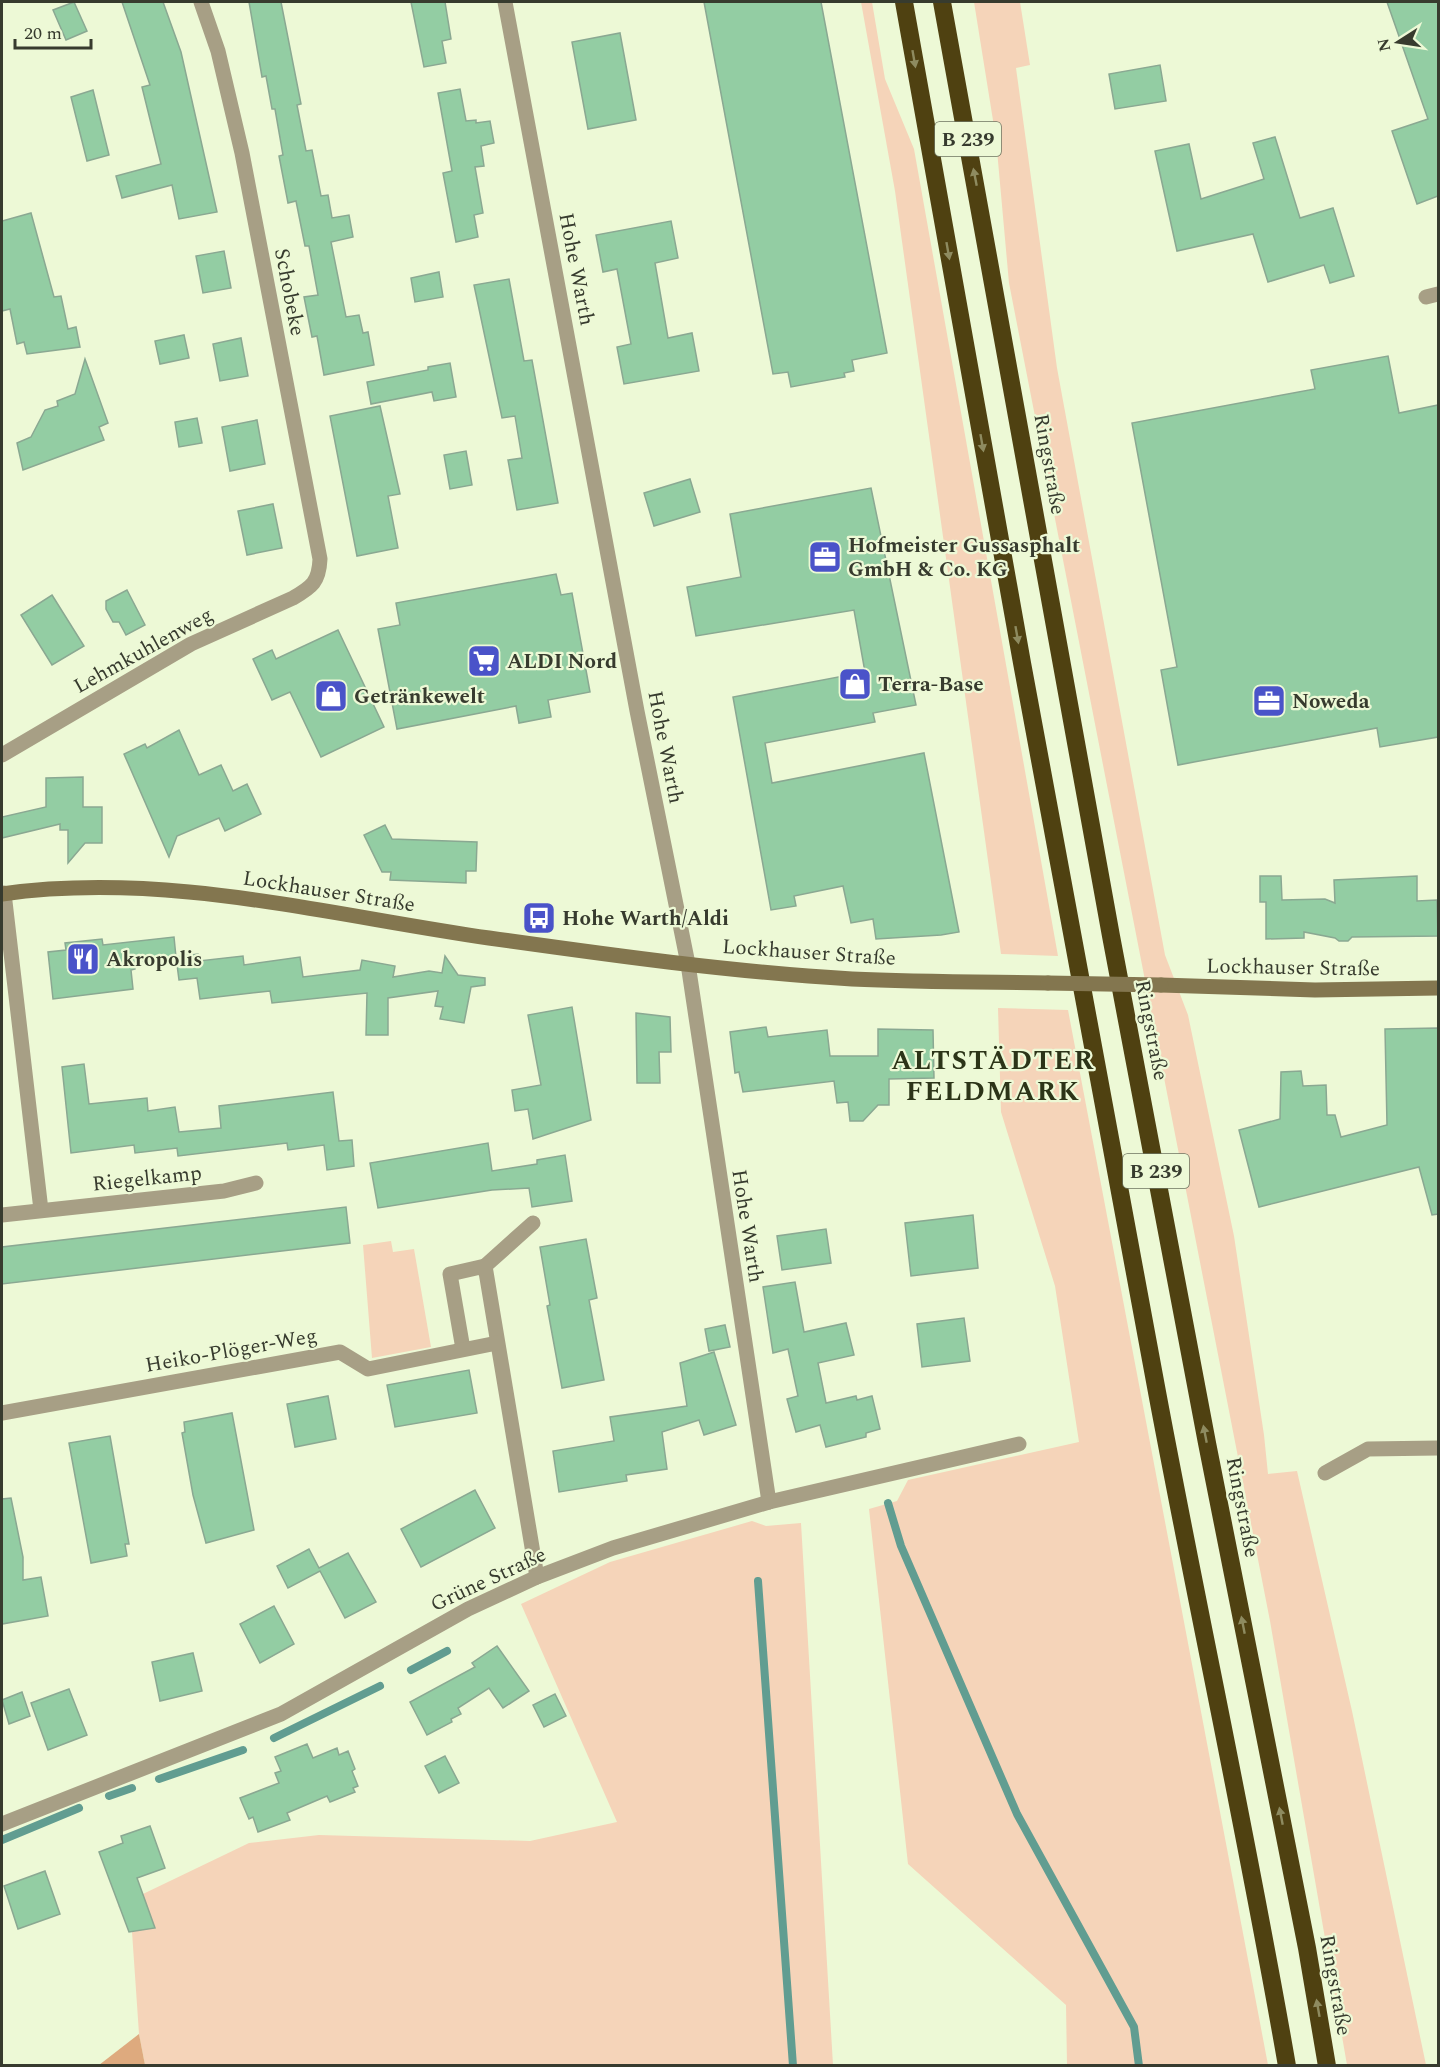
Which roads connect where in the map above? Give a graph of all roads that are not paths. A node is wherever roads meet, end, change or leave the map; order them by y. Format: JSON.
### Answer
{"nodes":[{"id":1,"x":201,"y":2,"type":"edge"},
{"id":2,"x":505,"y":2,"type":"edge"},
{"id":3,"x":904,"y":2,"type":"edge"},
{"id":4,"x":942,"y":2,"type":"edge"},
{"id":5,"x":308,"y":589,"type":"joint"},
{"id":6,"x":2,"y":755,"type":"edge"},
{"id":7,"x":3,"y":893,"type":"edge"},
{"id":8,"x":688,"y":964,"type":"junction"},
{"id":9,"x":1438,"y":988,"type":"edge"},
{"id":10,"x":256,"y":1183,"type":"dead end"},
{"id":11,"x":41,"y":1210,"type":"junction"},
{"id":12,"x":2,"y":1215,"type":"edge"},
{"id":13,"x":533,"y":1222,"type":"dead end"},
{"id":14,"x":485,"y":1266,"type":"junction"},
{"id":15,"x":497,"y":1343,"type":"junction"},
{"id":16,"x":463,"y":1348,"type":"junction"},
{"id":17,"x":2,"y":1413,"type":"edge"},
{"id":18,"x":1019,"y":1444,"type":"dead end"},
{"id":19,"x":1438,"y":1448,"type":"edge"},
{"id":20,"x":1324,"y":1473,"type":"dead end"},
{"id":21,"x":770,"y":1502,"type":"junction"},
{"id":22,"x":537,"y":1577,"type":"junction"},
{"id":23,"x":2,"y":1824,"type":"edge"},
{"id":24,"x":1287,"y":2066,"type":"edge"},
{"id":25,"x":1328,"y":2066,"type":"edge"}],
"edges":[{"from":1,"to":5,"type":"street","name":"Schobeke"},
{"from":2,"to":8,"type":"street","name":"Hohe Warth"},
{"from":3,"to":24,"type":"highway","number":"B 239","one_way":true},
{"from":25,"to":4,"type":"highway","name":"Ringstraße","number":"B 239","one_way":true},
{"from":5,"to":6,"type":"street","name":"Lehmkuhlenweg"},
{"from":7,"to":8,"type":"street","name":"Lockhauser Straße"},
{"from":7,"to":11,"type":"street"},
{"from":8,"to":9,"type":"street","name":"Lockhauser Straße","bridge":true},
{"from":8,"to":21,"type":"street","name":"Hohe Warth"},
{"from":10,"to":11,"type":"street","name":"Riegelkamp"},
{"from":11,"to":12,"type":"street","name":"Riegelkamp"},
{"from":13,"to":14,"type":"street"},
{"from":14,"to":15,"type":"street"},
{"from":14,"to":16,"type":"street"},
{"from":15,"to":16,"type":"street","name":"Heiko-Plöger-Weg"},
{"from":15,"to":22,"type":"street"},
{"from":16,"to":17,"type":"street","name":"Heiko-Plöger-Weg"},
{"from":18,"to":21,"type":"street","name":"Grüne Straße"},
{"from":19,"to":20,"type":"street"},
{"from":21,"to":22,"type":"street","name":"Grüne Straße"},
{"from":22,"to":23,"type":"street","name":"Grüne Straße"}]}
